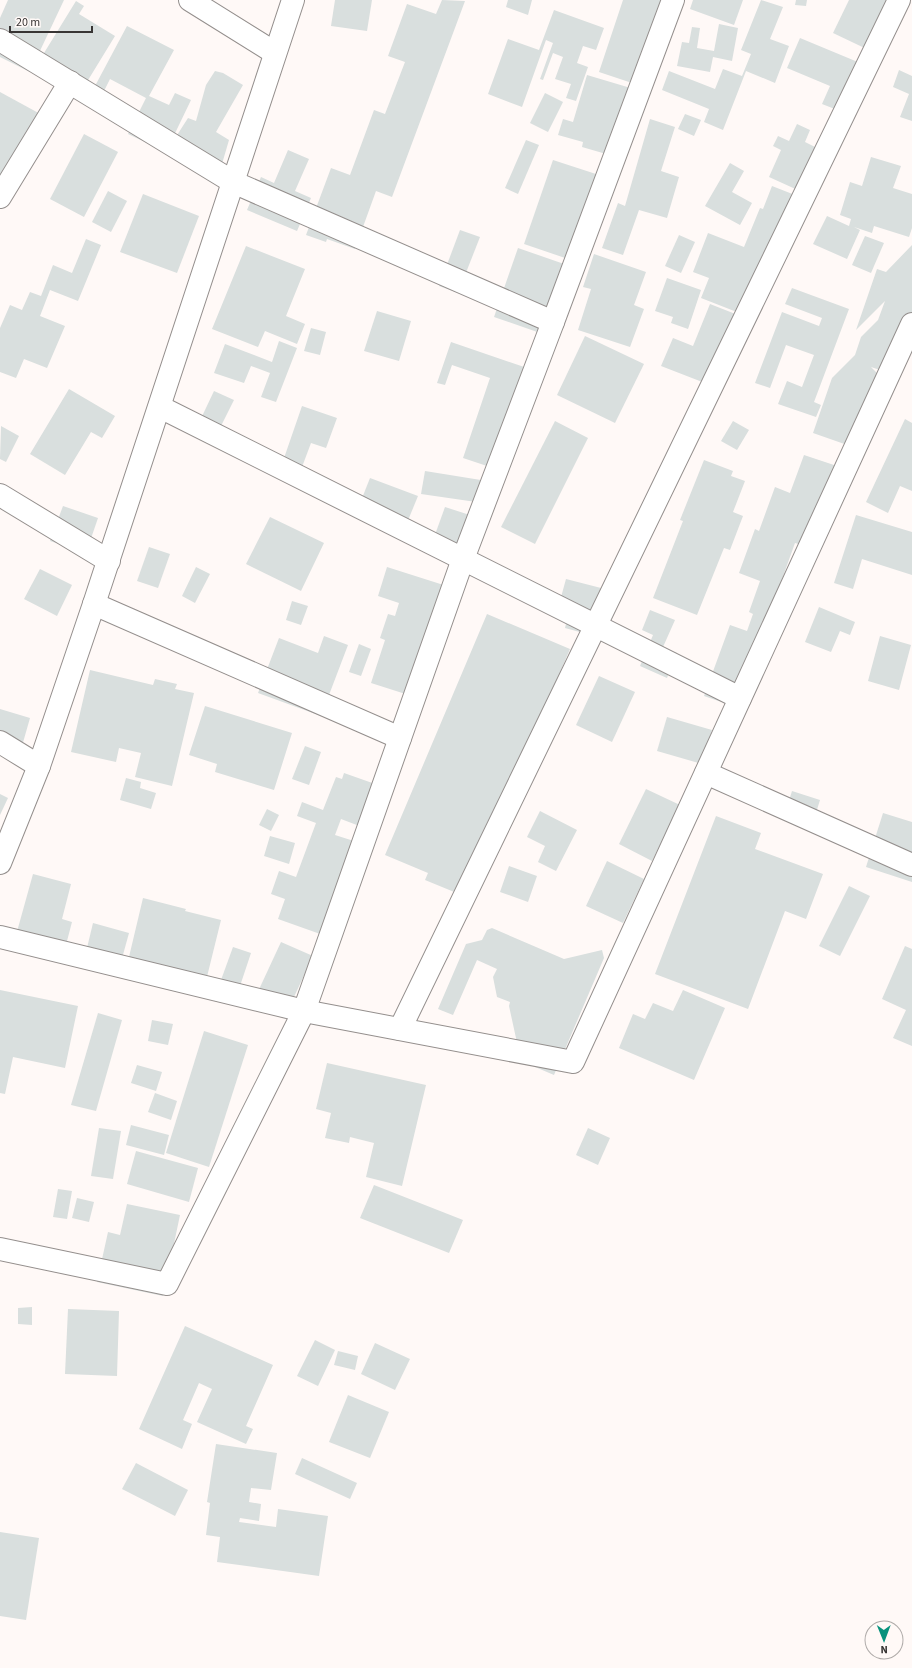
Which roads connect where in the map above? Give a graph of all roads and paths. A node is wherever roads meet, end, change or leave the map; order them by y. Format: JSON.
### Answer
{"nodes":[{"id":1,"x":190,"y":0,"type":"edge"},
{"id":2,"x":293,"y":0,"type":"edge"},
{"id":3,"x":673,"y":0,"type":"edge"},
{"id":4,"x":899,"y":0,"type":"edge"},
{"id":5,"x":0,"y":40,"type":"edge"},
{"id":6,"x":275,"y":53,"type":"junction"},
{"id":7,"x":70,"y":82,"type":"junction"},
{"id":8,"x":234,"y":182,"type":"junction"},
{"id":9,"x":0,"y":197,"type":"edge"},
{"id":10,"x":553,"y":322,"type":"junction"},
{"id":11,"x":912,"y":324,"type":"edge"},
{"id":12,"x":160,"y":407,"type":"junction"},
{"id":13,"x":0,"y":495,"type":"edge"},
{"id":14,"x":463,"y":559,"type":"junction"},
{"id":15,"x":109,"y":561,"type":"junction"},
{"id":16,"x":94,"y":604,"type":"junction"},
{"id":17,"x":596,"y":626,"type":"junction"},
{"id":18,"x":740,"y":698,"type":"junction"},
{"id":19,"x":400,"y":738,"type":"junction"},
{"id":20,"x":0,"y":742,"type":"edge"},
{"id":21,"x":39,"y":766,"type":"junction"},
{"id":22,"x":706,"y":773,"type":"junction"},
{"id":23,"x":0,"y":863,"type":"edge"},
{"id":24,"x":912,"y":865,"type":"edge"},
{"id":25,"x":0,"y":937,"type":"edge"},
{"id":26,"x":304,"y":1011,"type":"junction"},
{"id":27,"x":400,"y":1029,"type":"junction"},
{"id":28,"x":0,"y":1248,"type":"edge"}],
"edges":[{"from":1,"to":6,"type":"street"},
{"from":2,"to":6,"type":"street"},
{"from":3,"to":10,"type":"street"},
{"from":4,"to":17,"type":"street"},
{"from":5,"to":7,"type":"street"},
{"from":6,"to":8,"type":"street"},
{"from":7,"to":8,"type":"street"},
{"from":7,"to":9,"type":"street"},
{"from":8,"to":10,"type":"street"},
{"from":8,"to":12,"type":"street"},
{"from":10,"to":14,"type":"street"},
{"from":11,"to":18,"type":"street"},
{"from":12,"to":14,"type":"street"},
{"from":12,"to":15,"type":"street"},
{"from":13,"to":15,"type":"street"},
{"from":14,"to":17,"type":"street"},
{"from":14,"to":19,"type":"street"},
{"from":15,"to":16,"type":"street"},
{"from":16,"to":19,"type":"street"},
{"from":16,"to":21,"type":"street"},
{"from":17,"to":18,"type":"street"},
{"from":17,"to":27,"type":"street"},
{"from":18,"to":22,"type":"street"},
{"from":19,"to":26,"type":"street"},
{"from":20,"to":21,"type":"street"},
{"from":21,"to":23,"type":"street"},
{"from":22,"to":24,"type":"street"},
{"from":22,"to":27,"type":"street"},
{"from":25,"to":26,"type":"street"},
{"from":26,"to":27,"type":"street"},
{"from":26,"to":28,"type":"street"}]}
